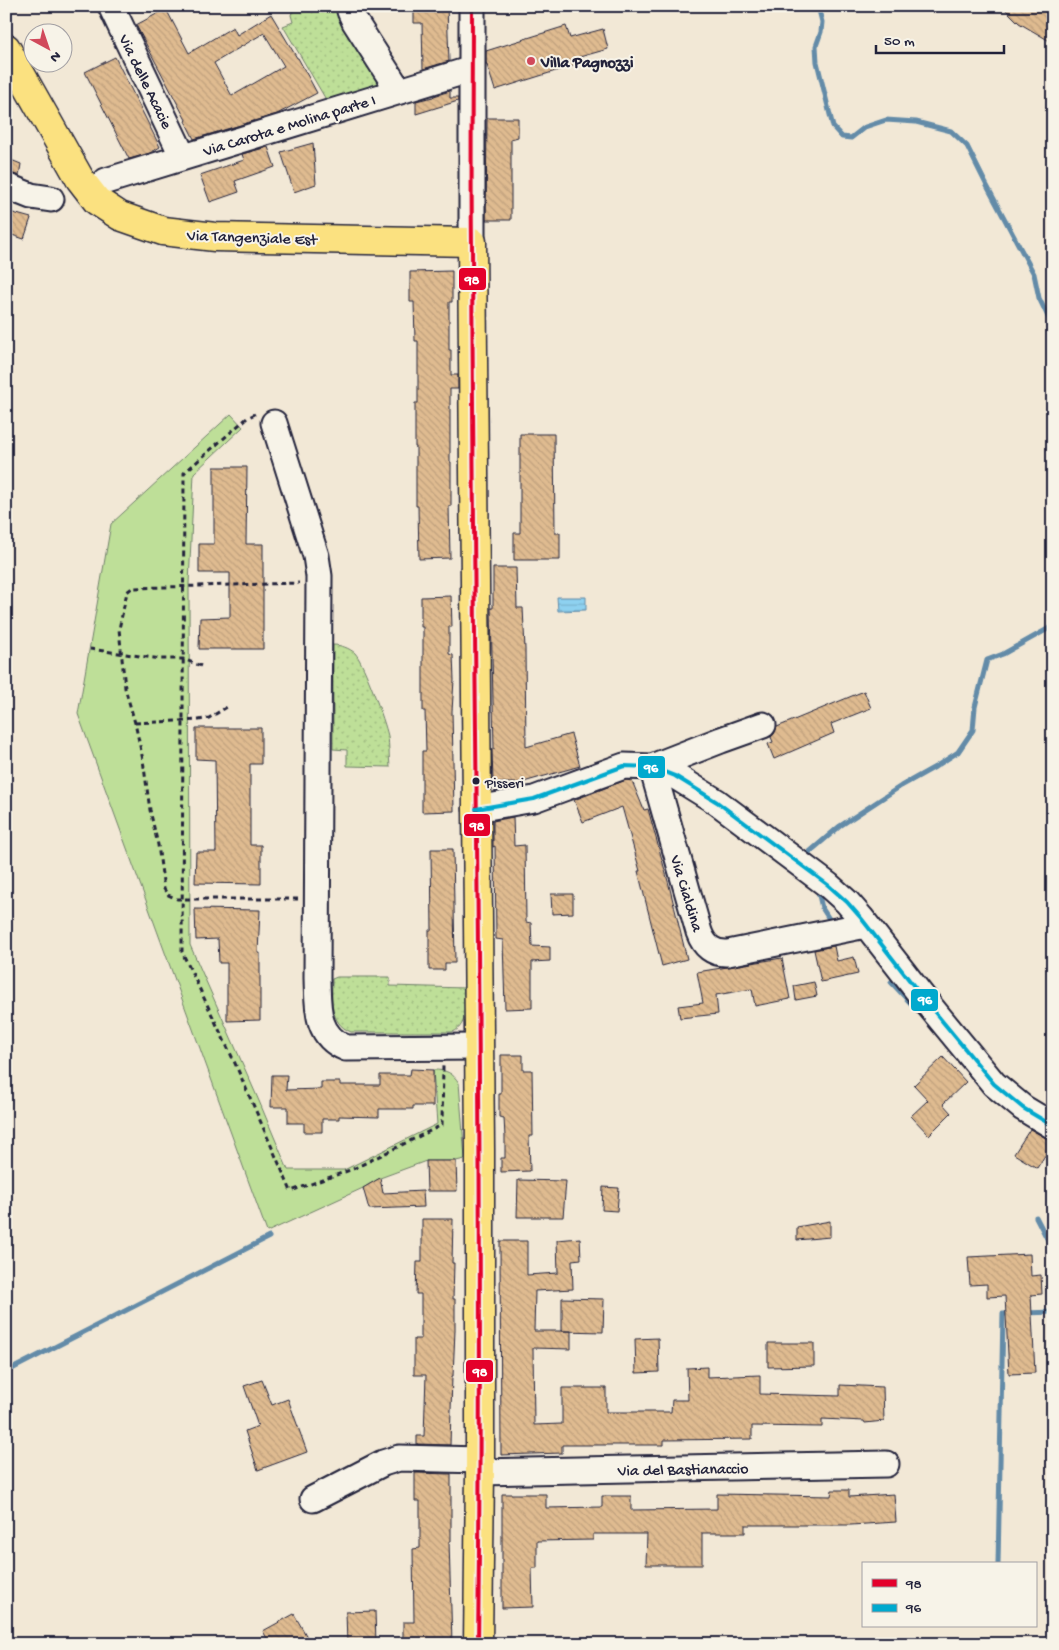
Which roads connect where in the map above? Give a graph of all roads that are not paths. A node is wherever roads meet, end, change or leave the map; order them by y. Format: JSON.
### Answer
{"nodes":[{"id":1,"x":111,"y":6,"type":"edge"},
{"id":2,"x":350,"y":6,"type":"edge"},
{"id":3,"x":472,"y":6,"type":"edge"},
{"id":4,"x":6,"y":48,"type":"edge"},
{"id":5,"x":472,"y":69,"type":"junction"},
{"id":6,"x":399,"y":91,"type":"junction"},
{"id":7,"x":183,"y":157,"type":"junction"},
{"id":8,"x":106,"y":181,"type":"dead end"},
{"id":9,"x":6,"y":186,"type":"edge"},
{"id":10,"x":51,"y":199,"type":"dead end"},
{"id":11,"x":472,"y":242,"type":"junction"},
{"id":12,"x":274,"y":423,"type":"road end"},
{"id":13,"x":763,"y":725,"type":"dead end"},
{"id":14,"x":652,"y":767,"type":"junction"},
{"id":15,"x":476,"y":809,"type":"junction"},
{"id":16,"x":866,"y":925,"type":"junction"},
{"id":17,"x":479,"y":1047,"type":"junction"},
{"id":18,"x":1053,"y":1126,"type":"edge"},
{"id":19,"x":886,"y":1464,"type":"dead end"},
{"id":20,"x":480,"y":1466,"type":"junction"},
{"id":21,"x":313,"y":1499,"type":"dead end"},
{"id":22,"x":478,"y":1644,"type":"edge"}],
"edges":[{"from":1,"to":7,"type":"street","name":"Via delle Acacie"},
{"from":2,"to":6,"type":"street"},
{"from":3,"to":5,"type":"street"},
{"from":4,"to":11,"type":"main road","name":"Via Tangenziale Est"},
{"from":5,"to":6,"type":"street","name":"Via Carota e Molina parte I"},
{"from":5,"to":11,"type":"street"},
{"from":6,"to":7,"type":"street","name":"Via Carota e Molina parte I"},
{"from":7,"to":8,"type":"street","name":"Via Carota e Molina parte I"},
{"from":9,"to":10,"type":"street"},
{"from":11,"to":15,"type":"main road"},
{"from":12,"to":17,"type":"street"},
{"from":13,"to":14,"type":"street"},
{"from":14,"to":15,"type":"street"},
{"from":14,"to":16,"type":"street"},
{"from":14,"to":16,"type":"street","name":"Via Cialdina"},
{"from":15,"to":17,"type":"main road"},
{"from":16,"to":18,"type":"street"},
{"from":17,"to":20,"type":"main road"},
{"from":19,"to":20,"type":"street","name":"Via del Bastianaccio"},
{"from":20,"to":21,"type":"street","name":"Via del Bastianaccio"},
{"from":20,"to":22,"type":"main road"}]}
